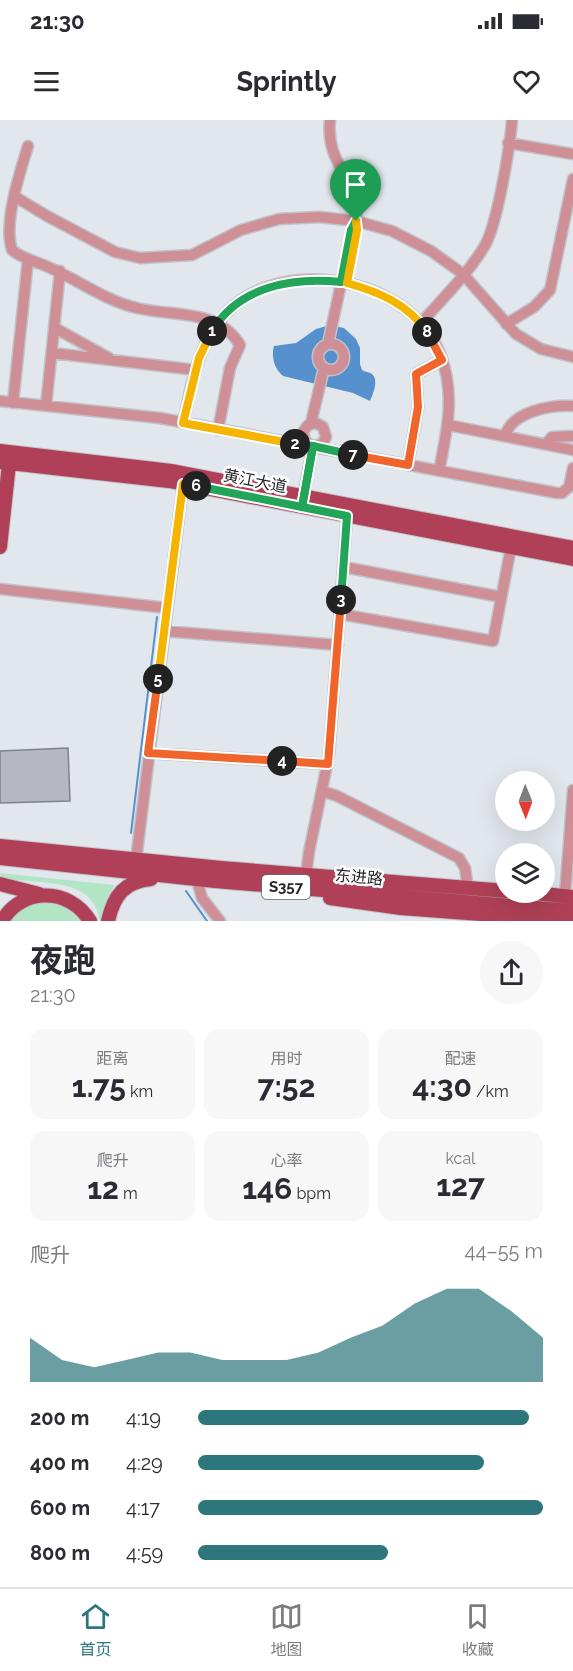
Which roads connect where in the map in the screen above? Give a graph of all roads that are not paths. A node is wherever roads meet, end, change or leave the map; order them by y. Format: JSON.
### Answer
{"nodes":[{"id":1,"x":330,"y":120,"type":"edge"},
{"id":2,"x":512,"y":120,"type":"edge"},
{"id":3,"x":508,"y":143,"type":"junction"},
{"id":4,"x":28,"y":146,"type":"dead end"},
{"id":5,"x":573,"y":154,"type":"edge"},
{"id":6,"x":573,"y":179,"type":"edge"},
{"id":7,"x":14,"y":196,"type":"junction"},
{"id":8,"x":356,"y":221,"type":"junction"},
{"id":9,"x":28,"y":259,"type":"junction"},
{"id":10,"x":60,"y":271,"type":"junction"},
{"id":11,"x":463,"y":274,"type":"junction"},
{"id":12,"x":344,"y":282,"type":"junction"},
{"id":13,"x":218,"y":323,"type":"junction"},
{"id":14,"x":421,"y":323,"type":"junction"},
{"id":15,"x":506,"y":324,"type":"junction"},
{"id":16,"x":55,"y":328,"type":"junction"},
{"id":17,"x":333,"y":345,"type":"junction"},
{"id":18,"x":52,"y":353,"type":"junction"},
{"id":19,"x":573,"y":357,"type":"edge"},
{"id":20,"x":115,"y":360,"type":"junction"},
{"id":21,"x":442,"y":360,"type":"junction"},
{"id":22,"x":328,"y":369,"type":"junction"},
{"id":23,"x":196,"y":370,"type":"junction"},
{"id":24,"x":0,"y":401,"type":"edge"},
{"id":25,"x":12,"y":403,"type":"junction"},
{"id":26,"x":46,"y":406,"type":"junction"},
{"id":27,"x":573,"y":406,"type":"edge"},
{"id":28,"x":183,"y":423,"type":"junction"},
{"id":29,"x":316,"y":424,"type":"junction"},
{"id":30,"x":448,"y":425,"type":"junction"},
{"id":31,"x":218,"y":430,"type":"junction"},
{"id":32,"x":505,"y":436,"type":"junction"},
{"id":33,"x":573,"y":436,"type":"edge"},
{"id":34,"x":546,"y":444,"type":"junction"},
{"id":35,"x":313,"y":446,"type":"junction"},
{"id":36,"x":573,"y":450,"type":"edge"},
{"id":37,"x":4,"y":457,"type":"edge"},
{"id":38,"x":408,"y":465,"type":"junction"},
{"id":39,"x":573,"y":468,"type":"edge"},
{"id":40,"x":440,"y":471,"type":"junction"},
{"id":41,"x":0,"y":483,"type":"edge"},
{"id":42,"x":183,"y":484,"type":"junction"},
{"id":43,"x":303,"y":501,"type":"junction"},
{"id":44,"x":347,"y":516,"type":"junction"},
{"id":45,"x":0,"y":547,"type":"edge"},
{"id":46,"x":511,"y":548,"type":"junction"},
{"id":47,"x":573,"y":548,"type":"edge"},
{"id":48,"x":573,"y":559,"type":"edge"},
{"id":49,"x":344,"y":567,"type":"junction"},
{"id":50,"x":0,"y":589,"type":"edge"},
{"id":51,"x":501,"y":597,"type":"junction"},
{"id":52,"x":167,"y":608,"type":"junction"},
{"id":53,"x":340,"y":614,"type":"junction"},
{"id":54,"x":164,"y":631,"type":"junction"},
{"id":55,"x":338,"y":645,"type":"junction"},
{"id":56,"x":148,"y":753,"type":"junction"},
{"id":57,"x":328,"y":764,"type":"junction"},
{"id":58,"x":573,"y":790,"type":"edge"},
{"id":59,"x":322,"y":791,"type":"junction"},
{"id":60,"x":2,"y":849,"type":"edge"},
{"id":61,"x":136,"y":860,"type":"junction"},
{"id":62,"x":306,"y":875,"type":"junction"},
{"id":63,"x":192,"y":879,"type":"junction"},
{"id":64,"x":0,"y":884,"type":"edge"},
{"id":65,"x":267,"y":886,"type":"junction"},
{"id":66,"x":468,"y":888,"type":"junction"},
{"id":67,"x":495,"y":890,"type":"edge"},
{"id":68,"x":45,"y":895,"type":"junction"},
{"id":69,"x":569,"y":896,"type":"edge"},
{"id":70,"x":573,"y":911,"type":"edge"},
{"id":71,"x":2,"y":921,"type":"edge"},
{"id":72,"x":90,"y":921,"type":"edge"},
{"id":73,"x":108,"y":921,"type":"edge"},
{"id":74,"x":220,"y":921,"type":"edge"},
{"id":75,"x":573,"y":921,"type":"edge"}],
"edges":[{"from":1,"to":8,"type":"street"},
{"from":2,"to":3,"type":"street"},
{"from":3,"to":5,"type":"street"},
{"from":3,"to":11,"type":"street"},
{"from":4,"to":7,"type":"street"},
{"from":6,"to":15,"type":"street"},
{"from":7,"to":8,"type":"street"},
{"from":7,"to":9,"type":"street"},
{"from":8,"to":11,"type":"street"},
{"from":8,"to":12,"type":"street"},
{"from":9,"to":10,"type":"street"},
{"from":9,"to":25,"type":"street"},
{"from":10,"to":13,"type":"street"},
{"from":10,"to":16,"type":"street"},
{"from":11,"to":14,"type":"street"},
{"from":11,"to":15,"type":"street"},
{"from":12,"to":13,"type":"street"},
{"from":12,"to":14,"type":"street"},
{"from":12,"to":17,"type":"street"},
{"from":13,"to":23,"type":"street"},
{"from":13,"to":31,"type":"street"},
{"from":14,"to":21,"type":"street"},
{"from":15,"to":19,"type":"street"},
{"from":16,"to":18,"type":"street"},
{"from":16,"to":20,"type":"street"},
{"from":17,"to":22,"type":"street"},
{"from":17,"to":22,"type":"street"},
{"from":18,"to":20,"type":"street"},
{"from":18,"to":26,"type":"street"},
{"from":20,"to":23,"type":"street"},
{"from":21,"to":30,"type":"street"},
{"from":21,"to":38,"type":"street"},
{"from":22,"to":29,"type":"street"},
{"from":23,"to":28,"type":"street"},
{"from":24,"to":25,"type":"street"},
{"from":25,"to":26,"type":"street"},
{"from":26,"to":28,"type":"street"},
{"from":27,"to":32,"type":"street"},
{"from":28,"to":31,"type":"street"},
{"from":29,"to":35,"type":"street"},
{"from":29,"to":35,"type":"street"},
{"from":30,"to":32,"type":"street"},
{"from":30,"to":40,"type":"street"},
{"from":31,"to":35,"type":"street"},
{"from":32,"to":34,"type":"street"},
{"from":33,"to":34,"type":"street"},
{"from":34,"to":36,"type":"street"},
{"from":35,"to":38,"type":"street"},
{"from":35,"to":43,"type":"street"},
{"from":37,"to":41,"type":"main road"},
{"from":37,"to":42,"type":"main road","name":"黄江大道"},
{"from":37,"to":43,"type":"main road","name":"黄江大道"},
{"from":37,"to":45,"type":"main road"},
{"from":38,"to":40,"type":"street"},
{"from":39,"to":40,"type":"street"},
{"from":42,"to":43,"type":"main road","name":"黄江大道"},
{"from":42,"to":52,"type":"street"},
{"from":43,"to":44,"type":"main road","name":"黄江大道"},
{"from":43,"to":47,"type":"main road","name":"黄江大道"},
{"from":44,"to":46,"type":"main road","name":"黄江大道"},
{"from":44,"to":49,"type":"street"},
{"from":46,"to":48,"type":"main road","name":"黄江大道"},
{"from":46,"to":51,"type":"street"},
{"from":49,"to":51,"type":"street"},
{"from":49,"to":53,"type":"street"},
{"from":50,"to":52,"type":"street"},
{"from":51,"to":53,"type":"street"},
{"from":52,"to":54,"type":"street"},
{"from":53,"to":55,"type":"street"},
{"from":54,"to":55,"type":"street"},
{"from":54,"to":56,"type":"street"},
{"from":55,"to":57,"type":"street"},
{"from":56,"to":57,"type":"street"},
{"from":56,"to":61,"type":"street"},
{"from":57,"to":59,"type":"street"},
{"from":58,"to":69,"type":"street"},
{"from":59,"to":62,"type":"street"},
{"from":59,"to":66,"type":"street"},
{"from":60,"to":61,"type":"main road","name":"东进路","number":"S357"},
{"from":60,"to":63,"type":"main road","name":"东进路","number":"S357"},
{"from":61,"to":62,"type":"main road","name":"东进路","number":"S357"},
{"from":62,"to":66,"type":"main road","name":"东进路","number":"S357"},
{"from":63,"to":65,"type":"main road","name":"东进路","number":"S357"},
{"from":63,"to":73,"type":"main road"},
{"from":63,"to":74,"type":"street"},
{"from":64,"to":68,"type":"main road"},
{"from":65,"to":70,"type":"main road","name":"东进路","number":"S357"},
{"from":65,"to":75,"type":"main road"},
{"from":66,"to":67,"type":"main road","name":"东进路","number":"S357"},
{"from":68,"to":71,"type":"main road"},
{"from":68,"to":72,"type":"main road"}]}
